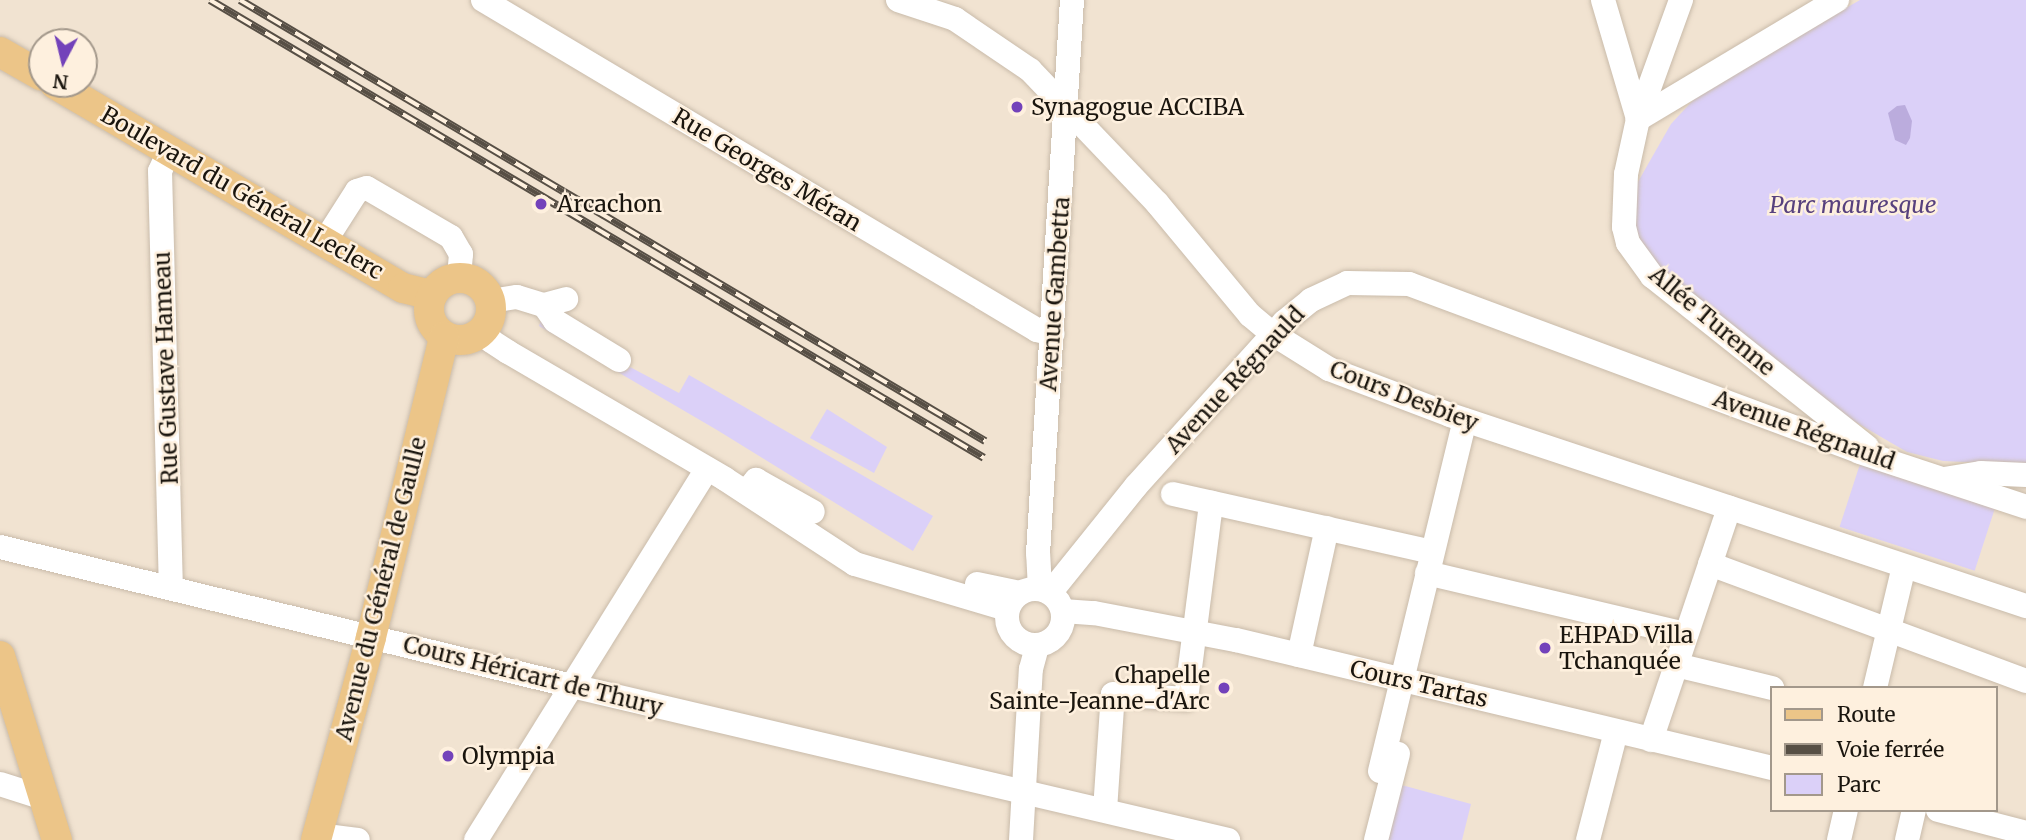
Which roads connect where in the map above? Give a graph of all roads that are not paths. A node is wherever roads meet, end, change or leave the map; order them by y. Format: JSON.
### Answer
{"nodes":[{"id":1,"x":484,"y":0,"type":"edge"},
{"id":2,"x":898,"y":0,"type":"edge"},
{"id":3,"x":1072,"y":0,"type":"edge"},
{"id":4,"x":1603,"y":0,"type":"edge"},
{"id":5,"x":1681,"y":0,"type":"edge"},
{"id":6,"x":1837,"y":0,"type":"edge"},
{"id":7,"x":958,"y":9,"type":"edge"},
{"id":8,"x":0,"y":52,"type":"edge"},
{"id":9,"x":28,"y":68,"type":"edge"},
{"id":10,"x":79,"y":98,"type":"edge"},
{"id":11,"x":1068,"y":107,"type":"junction"},
{"id":12,"x":1638,"y":119,"type":"junction"},
{"id":13,"x":170,"y":151,"type":"junction"},
{"id":14,"x":325,"y":241,"type":"junction"},
{"id":15,"x":459,"y":278,"type":"junction"},
{"id":16,"x":432,"y":295,"type":"junction"},
{"id":17,"x":488,"y":315,"type":"junction"},
{"id":18,"x":1053,"y":334,"type":"junction"},
{"id":19,"x":1273,"y":334,"type":"junction"},
{"id":20,"x":444,"y":337,"type":"junction"},
{"id":21,"x":619,"y":360,"type":"dead end"},
{"id":22,"x":1465,"y":420,"type":"junction"},
{"id":23,"x":1884,"y":460,"type":"junction"},
{"id":24,"x":707,"y":469,"type":"junction"},
{"id":25,"x":2026,"y":475,"type":"edge"},
{"id":26,"x":1940,"y":480,"type":"junction"},
{"id":27,"x":746,"y":492,"type":"junction"},
{"id":28,"x":1173,"y":494,"type":"dead end"},
{"id":29,"x":1211,"y":503,"type":"junction"},
{"id":30,"x":2026,"y":507,"type":"edge"},
{"id":31,"x":1729,"y":508,"type":"junction"},
{"id":32,"x":813,"y":512,"type":"dead end"},
{"id":33,"x":1327,"y":528,"type":"junction"},
{"id":34,"x":0,"y":547,"type":"edge"},
{"id":35,"x":1430,"y":563,"type":"junction"},
{"id":36,"x":1710,"y":564,"type":"junction"},
{"id":37,"x":1904,"y":566,"type":"junction"},
{"id":38,"x":171,"y":587,"type":"junction"},
{"id":39,"x":1036,"y":599,"type":"junction"},
{"id":40,"x":2026,"y":606,"type":"edge"},
{"id":41,"x":1889,"y":631,"type":"junction"},
{"id":42,"x":1192,"y":633,"type":"junction"},
{"id":43,"x":1686,"y":634,"type":"junction"},
{"id":44,"x":371,"y":637,"type":"junction"},
{"id":45,"x":1037,"y":646,"type":"junction"},
{"id":46,"x":1299,"y":655,"type":"junction"},
{"id":47,"x":0,"y":656,"type":"edge"},
{"id":48,"x":1676,"y":665,"type":"junction"},
{"id":49,"x":1401,"y":680,"type":"junction"},
{"id":50,"x":2026,"y":681,"type":"edge"},
{"id":51,"x":572,"y":686,"type":"junction"},
{"id":52,"x":1875,"y":686,"type":"edge"},
{"id":53,"x":1770,"y":688,"type":"edge"},
{"id":54,"x":1396,"y":713,"type":"junction"},
{"id":55,"x":1616,"y":732,"type":"junction"},
{"id":56,"x":1651,"y":740,"type":"junction"},
{"id":57,"x":1770,"y":768,"type":"edge"},
{"id":58,"x":1380,"y":771,"type":"dead end"},
{"id":59,"x":0,"y":784,"type":"edge"},
{"id":60,"x":1025,"y":793,"type":"junction"},
{"id":61,"x":44,"y":798,"type":"junction"},
{"id":62,"x":1105,"y":810,"type":"junction"},
{"id":63,"x":1846,"y":812,"type":"edge"},
{"id":64,"x":1914,"y":812,"type":"edge"},
{"id":65,"x":1946,"y":812,"type":"edge"},
{"id":66,"x":2026,"y":833,"type":"edge"},
{"id":67,"x":317,"y":837,"type":"edge"},
{"id":68,"x":57,"y":840,"type":"edge"},
{"id":69,"x":358,"y":840,"type":"edge"},
{"id":70,"x":476,"y":840,"type":"edge"},
{"id":71,"x":1021,"y":840,"type":"edge"},
{"id":72,"x":1228,"y":840,"type":"edge"},
{"id":73,"x":1376,"y":840,"type":"edge"},
{"id":74,"x":1588,"y":840,"type":"edge"},
{"id":75,"x":1839,"y":840,"type":"edge"},
{"id":76,"x":1907,"y":840,"type":"edge"}],
"edges":[{"from":1,"to":18,"type":"street","name":"Rue Georges Méran"},
{"from":2,"to":7,"type":"street","name":"Cours Desbiey"},
{"from":3,"to":11,"type":"street","name":"Avenue Gambetta"},
{"from":4,"to":12,"type":"street"},
{"from":5,"to":12,"type":"street","name":"Allée Turenne"},
{"from":6,"to":12,"type":"street"},
{"from":7,"to":11,"type":"street","name":"Cours Desbiey"},
{"from":8,"to":9,"type":"main road"},
{"from":10,"to":13,"type":"main road","name":"Boulevard du Général Leclerc"},
{"from":11,"to":18,"type":"street","name":"Avenue Gambetta"},
{"from":11,"to":19,"type":"street","name":"Cours Desbiey"},
{"from":12,"to":23,"type":"street","name":"Allée Turenne"},
{"from":13,"to":14,"type":"main road","name":"Boulevard du Général Leclerc"},
{"from":13,"to":38,"type":"street","name":"Rue Gustave Hameau"},
{"from":14,"to":15,"type":"street"},
{"from":14,"to":16,"type":"main road","name":"Boulevard du Général Leclerc"},
{"from":15,"to":16,"type":"main road"},
{"from":15,"to":17,"type":"main road"},
{"from":16,"to":20,"type":"main road"},
{"from":17,"to":20,"type":"main road"},
{"from":17,"to":21,"type":"street"},
{"from":17,"to":24,"type":"street"},
{"from":18,"to":39,"type":"street","name":"Avenue Gambetta"},
{"from":19,"to":22,"type":"street","name":"Cours Desbiey"},
{"from":19,"to":23,"type":"street","name":"Avenue Régnauld"},
{"from":19,"to":39,"type":"street","name":"Avenue Régnauld"},
{"from":20,"to":44,"type":"main road","name":"Avenue du Général de Gaulle"},
{"from":22,"to":31,"type":"street","name":"Cours Desbiey"},
{"from":22,"to":35,"type":"street"},
{"from":23,"to":26,"type":"street","name":"Avenue Régnauld"},
{"from":24,"to":27,"type":"street"},
{"from":24,"to":51,"type":"street"},
{"from":25,"to":26,"type":"street"},
{"from":26,"to":30,"type":"street","name":"Avenue Régnauld"},
{"from":27,"to":32,"type":"street"},
{"from":27,"to":39,"type":"street"},
{"from":28,"to":29,"type":"street"},
{"from":29,"to":33,"type":"street"},
{"from":29,"to":42,"type":"street"},
{"from":31,"to":36,"type":"street"},
{"from":31,"to":37,"type":"street","name":"Cours Desbiey"},
{"from":33,"to":35,"type":"street"},
{"from":33,"to":46,"type":"street"},
{"from":34,"to":38,"type":"street","name":"Cours Héricart de Thury"},
{"from":35,"to":43,"type":"street"},
{"from":35,"to":49,"type":"street"},
{"from":36,"to":41,"type":"street"},
{"from":36,"to":43,"type":"street"},
{"from":37,"to":40,"type":"street","name":"Cours Desbiey"},
{"from":37,"to":41,"type":"street"},
{"from":38,"to":44,"type":"street","name":"Cours Héricart de Thury"},
{"from":39,"to":42,"type":"street","name":"Cours Tartas"},
{"from":39,"to":45,"type":"street"},
{"from":39,"to":45,"type":"street"},
{"from":41,"to":50,"type":"street"},
{"from":41,"to":52,"type":"street"},
{"from":42,"to":46,"type":"street","name":"Cours Tartas"},
{"from":42,"to":62,"type":"street"},
{"from":43,"to":48,"type":"street"},
{"from":44,"to":51,"type":"street","name":"Cours Héricart de Thury"},
{"from":44,"to":67,"type":"main road","name":"Avenue du Général de Gaulle"},
{"from":45,"to":60,"type":"street"},
{"from":46,"to":49,"type":"street","name":"Cours Tartas"},
{"from":47,"to":61,"type":"main road"},
{"from":48,"to":53,"type":"street"},
{"from":48,"to":56,"type":"street"},
{"from":49,"to":54,"type":"street"},
{"from":49,"to":55,"type":"street","name":"Cours Tartas"},
{"from":51,"to":60,"type":"street","name":"Cours Héricart de Thury"},
{"from":51,"to":70,"type":"street"},
{"from":54,"to":58,"type":"street"},
{"from":54,"to":73,"type":"street"},
{"from":55,"to":56,"type":"street","name":"Cours Tartas"},
{"from":55,"to":74,"type":"street"},
{"from":56,"to":57,"type":"street","name":"Cours Tartas"},
{"from":59,"to":61,"type":"street"},
{"from":60,"to":62,"type":"street","name":"Cours Héricart de Thury"},
{"from":60,"to":71,"type":"street"},
{"from":61,"to":68,"type":"main road"},
{"from":62,"to":72,"type":"street","name":"Cours Héricart de Thury"},
{"from":63,"to":75,"type":"street"},
{"from":64,"to":76,"type":"street"},
{"from":65,"to":66,"type":"street"},
{"from":67,"to":69,"type":"street"}]}
